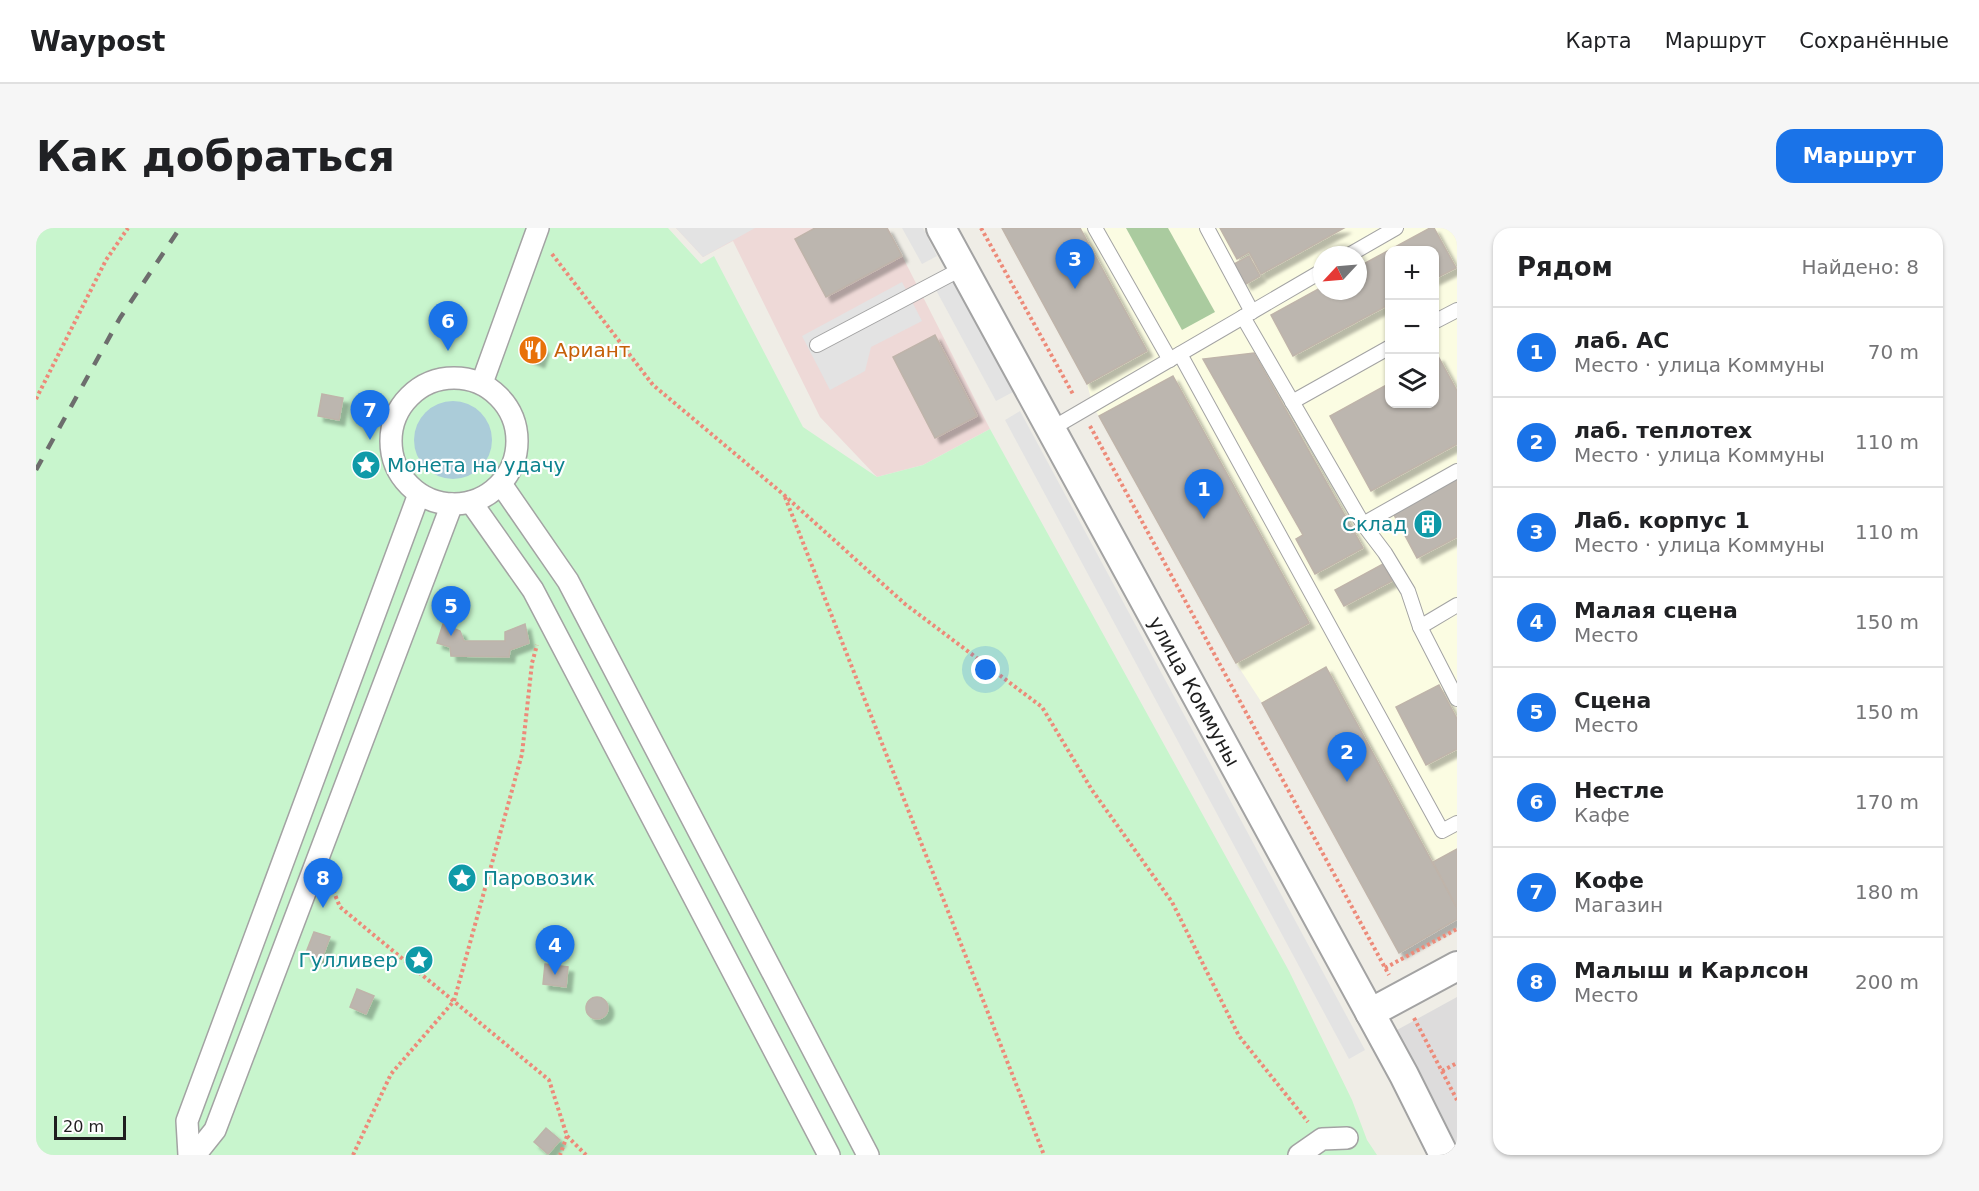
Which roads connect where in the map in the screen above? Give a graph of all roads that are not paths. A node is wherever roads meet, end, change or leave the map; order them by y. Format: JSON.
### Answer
{"nodes":[{"id":1,"x":941,"y":228,"type":"edge"},
{"id":2,"x":1095,"y":228,"type":"edge"},
{"id":3,"x":1207,"y":228,"type":"edge"},
{"id":4,"x":1396,"y":228,"type":"edge"},
{"id":5,"x":537,"y":231,"type":"edge"},
{"id":6,"x":1365,"y":246,"type":"edge"},
{"id":7,"x":963,"y":268,"type":"junction"},
{"id":8,"x":1313,"y":276,"type":"edge"},
{"id":9,"x":1457,"y":310,"type":"edge"},
{"id":10,"x":1248,"y":315,"type":"junction"},
{"id":11,"x":1439,"y":319,"type":"edge"},
{"id":12,"x":817,"y":345,"type":"dead end"},
{"id":13,"x":1385,"y":349,"type":"edge"},
{"id":14,"x":1175,"y":357,"type":"junction"},
{"id":15,"x":482,"y":383,"type":"junction"},
{"id":16,"x":1292,"y":402,"type":"junction"},
{"id":17,"x":1051,"y":429,"type":"junction"},
{"id":18,"x":1457,"y":471,"type":"edge"},
{"id":19,"x":501,"y":484,"type":"junction"},
{"id":20,"x":419,"y":494,"type":"junction"},
{"id":21,"x":461,"y":503,"type":"junction"},
{"id":22,"x":1363,"y":524,"type":"junction"},
{"id":23,"x":1457,"y":605,"type":"edge"},
{"id":24,"x":1420,"y":627,"type":"junction"},
{"id":25,"x":1457,"y":699,"type":"edge"},
{"id":26,"x":1457,"y":823,"type":"edge"},
{"id":27,"x":1457,"y":966,"type":"edge"},
{"id":28,"x":1371,"y":1013,"type":"junction"},
{"id":29,"x":1347,"y":1138,"type":"dead end"},
{"id":30,"x":189,"y":1155,"type":"edge"},
{"id":31,"x":195,"y":1155,"type":"edge"},
{"id":32,"x":829,"y":1155,"type":"edge"},
{"id":33,"x":868,"y":1155,"type":"edge"},
{"id":34,"x":1299,"y":1155,"type":"edge"},
{"id":35,"x":1444,"y":1155,"type":"edge"}],
"edges":[{"from":1,"to":7,"type":"street","name":"улица Коммуны"},
{"from":2,"to":14,"type":"lane"},
{"from":3,"to":10,"type":"lane"},
{"from":4,"to":6,"type":"lane"},
{"from":5,"to":15,"type":"street"},
{"from":7,"to":12,"type":"lane"},
{"from":7,"to":17,"type":"street","name":"улица Коммуны"},
{"from":8,"to":10,"type":"lane"},
{"from":9,"to":11,"type":"lane"},
{"from":10,"to":14,"type":"lane"},
{"from":10,"to":16,"type":"lane"},
{"from":13,"to":16,"type":"lane"},
{"from":14,"to":17,"type":"lane"},
{"from":14,"to":26,"type":"lane"},
{"from":15,"to":19,"type":"street"},
{"from":15,"to":20,"type":"street"},
{"from":16,"to":22,"type":"lane"},
{"from":17,"to":28,"type":"street","name":"улица Коммуны"},
{"from":18,"to":22,"type":"lane"},
{"from":19,"to":21,"type":"street"},
{"from":19,"to":33,"type":"street"},
{"from":20,"to":21,"type":"street"},
{"from":20,"to":30,"type":"street"},
{"from":21,"to":31,"type":"street"},
{"from":21,"to":32,"type":"street"},
{"from":22,"to":24,"type":"lane"},
{"from":23,"to":24,"type":"lane"},
{"from":24,"to":25,"type":"lane"},
{"from":27,"to":28,"type":"street"},
{"from":28,"to":35,"type":"street","name":"улица Коммуны"},
{"from":29,"to":34,"type":"street"}]}
